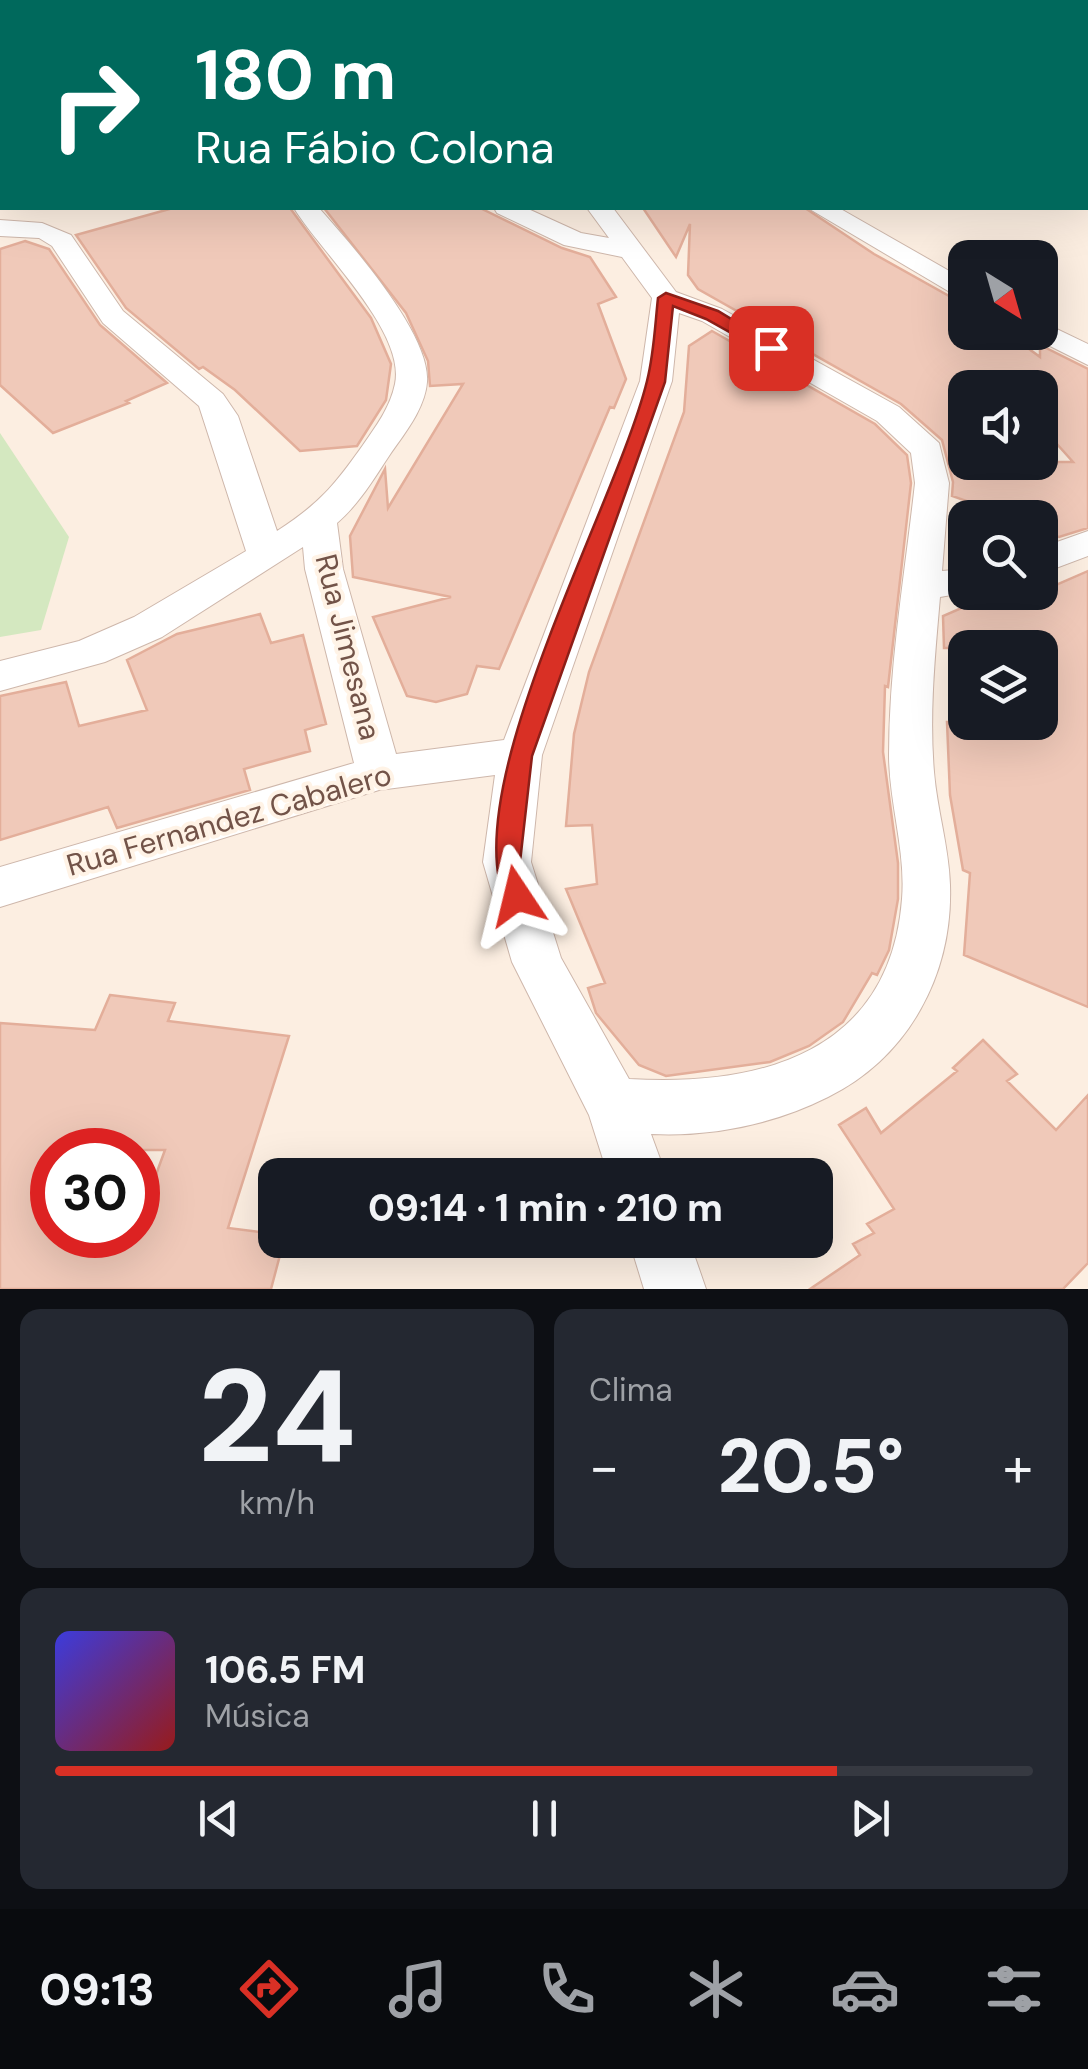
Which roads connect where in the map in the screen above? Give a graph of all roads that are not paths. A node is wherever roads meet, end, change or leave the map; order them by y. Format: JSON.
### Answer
{"nodes":[{"id":1,"x":308,"y":210,"type":"edge"},
{"id":2,"x":510,"y":210,"type":"edge"},
{"id":3,"x":601,"y":210,"type":"edge"},
{"id":4,"x":838,"y":211,"type":"edge"},
{"id":5,"x":0,"y":228,"type":"edge"},
{"id":6,"x":632,"y":251,"type":"junction"},
{"id":7,"x":948,"y":281,"type":"edge"},
{"id":8,"x":666,"y":298,"type":"junction"},
{"id":9,"x":1058,"y":340,"type":"edge"},
{"id":10,"x":1088,"y":356,"type":"edge"},
{"id":11,"x":320,"y":520,"type":"junction"},
{"id":12,"x":1088,"y":543,"type":"edge"},
{"id":13,"x":266,"y":555,"type":"junction"},
{"id":14,"x":1058,"y":555,"type":"edge"},
{"id":15,"x":944,"y":584,"type":"edge"},
{"id":16,"x":0,"y":676,"type":"edge"},
{"id":17,"x":520,"y":756,"type":"junction"},
{"id":18,"x":379,"y":774,"type":"junction"},
{"id":19,"x":0,"y":887,"type":"edge"},
{"id":20,"x":614,"y":1105,"type":"junction"},
{"id":21,"x":631,"y":1158,"type":"edge"},
{"id":22,"x":665,"y":1258,"type":"edge"},
{"id":23,"x":675,"y":1289,"type":"edge"}],
"edges":[{"from":1,"to":11,"type":"street"},
{"from":2,"to":6,"type":"street"},
{"from":3,"to":6,"type":"street"},
{"from":4,"to":7,"type":"street"},
{"from":5,"to":13,"type":"street"},
{"from":6,"to":8,"type":"street"},
{"from":8,"to":15,"type":"street"},
{"from":8,"to":17,"type":"street"},
{"from":9,"to":10,"type":"street"},
{"from":11,"to":13,"type":"street"},
{"from":11,"to":18,"type":"street","name":"Rua Jimesana"},
{"from":12,"to":14,"type":"street"},
{"from":13,"to":16,"type":"street"},
{"from":15,"to":20,"type":"street"},
{"from":17,"to":18,"type":"street","name":"Rua Fernandez Cabalero"},
{"from":17,"to":20,"type":"street"},
{"from":18,"to":19,"type":"street","name":"Rua Fernandez Cabalero"},
{"from":20,"to":21,"type":"street"},
{"from":22,"to":23,"type":"street"}]}
